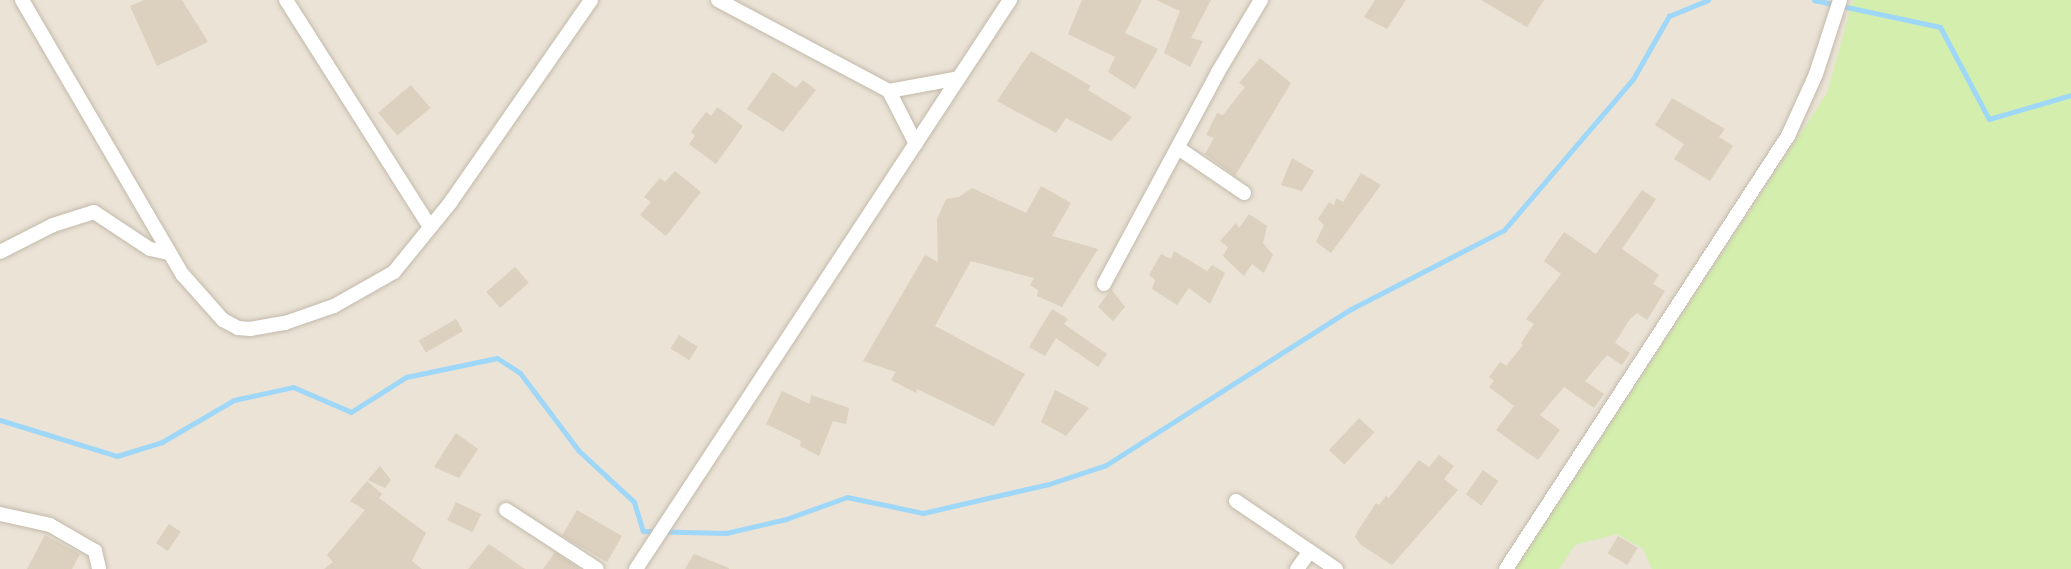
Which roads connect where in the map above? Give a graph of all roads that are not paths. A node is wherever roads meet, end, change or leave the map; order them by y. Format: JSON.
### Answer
{"nodes":[{"id":1,"x":22,"y":0,"type":"edge"},
{"id":2,"x":286,"y":0,"type":"edge"},
{"id":3,"x":591,"y":0,"type":"edge"},
{"id":4,"x":719,"y":0,"type":"edge"},
{"id":5,"x":1010,"y":0,"type":"edge"},
{"id":6,"x":1261,"y":0,"type":"edge"},
{"id":7,"x":1840,"y":0,"type":"edge"},
{"id":8,"x":959,"y":78,"type":"junction"},
{"id":9,"x":889,"y":91,"type":"junction"},
{"id":10,"x":916,"y":144,"type":"junction"},
{"id":11,"x":1178,"y":148,"type":"junction"},
{"id":12,"x":1244,"y":193,"type":"dead end"},
{"id":13,"x":430,"y":227,"type":"junction"},
{"id":14,"x":0,"y":252,"type":"edge"},
{"id":15,"x":169,"y":253,"type":"junction"},
{"id":16,"x":1104,"y":284,"type":"dead end"},
{"id":17,"x":1236,"y":501,"type":"dead end"},
{"id":18,"x":506,"y":510,"type":"dead end"},
{"id":19,"x":0,"y":514,"type":"edge"},
{"id":20,"x":1310,"y":551,"type":"junction"},
{"id":21,"x":99,"y":569,"type":"edge"},
{"id":22,"x":597,"y":569,"type":"edge"},
{"id":23,"x":636,"y":569,"type":"edge"},
{"id":24,"x":1297,"y":569,"type":"edge"},
{"id":25,"x":1336,"y":569,"type":"edge"},
{"id":26,"x":1506,"y":569,"type":"edge"}],
"edges":[{"from":1,"to":15,"type":"street"},
{"from":2,"to":13,"type":"street"},
{"from":3,"to":13,"type":"street"},
{"from":4,"to":9,"type":"street"},
{"from":5,"to":8,"type":"street"},
{"from":6,"to":11,"type":"street"},
{"from":7,"to":26,"type":"street"},
{"from":8,"to":9,"type":"street"},
{"from":8,"to":10,"type":"street"},
{"from":9,"to":10,"type":"street"},
{"from":10,"to":23,"type":"street"},
{"from":11,"to":12,"type":"street"},
{"from":11,"to":16,"type":"street"},
{"from":13,"to":15,"type":"street"},
{"from":14,"to":15,"type":"street"},
{"from":17,"to":20,"type":"street"},
{"from":18,"to":22,"type":"street"},
{"from":19,"to":21,"type":"street"},
{"from":20,"to":24,"type":"street"},
{"from":20,"to":25,"type":"street"}]}
